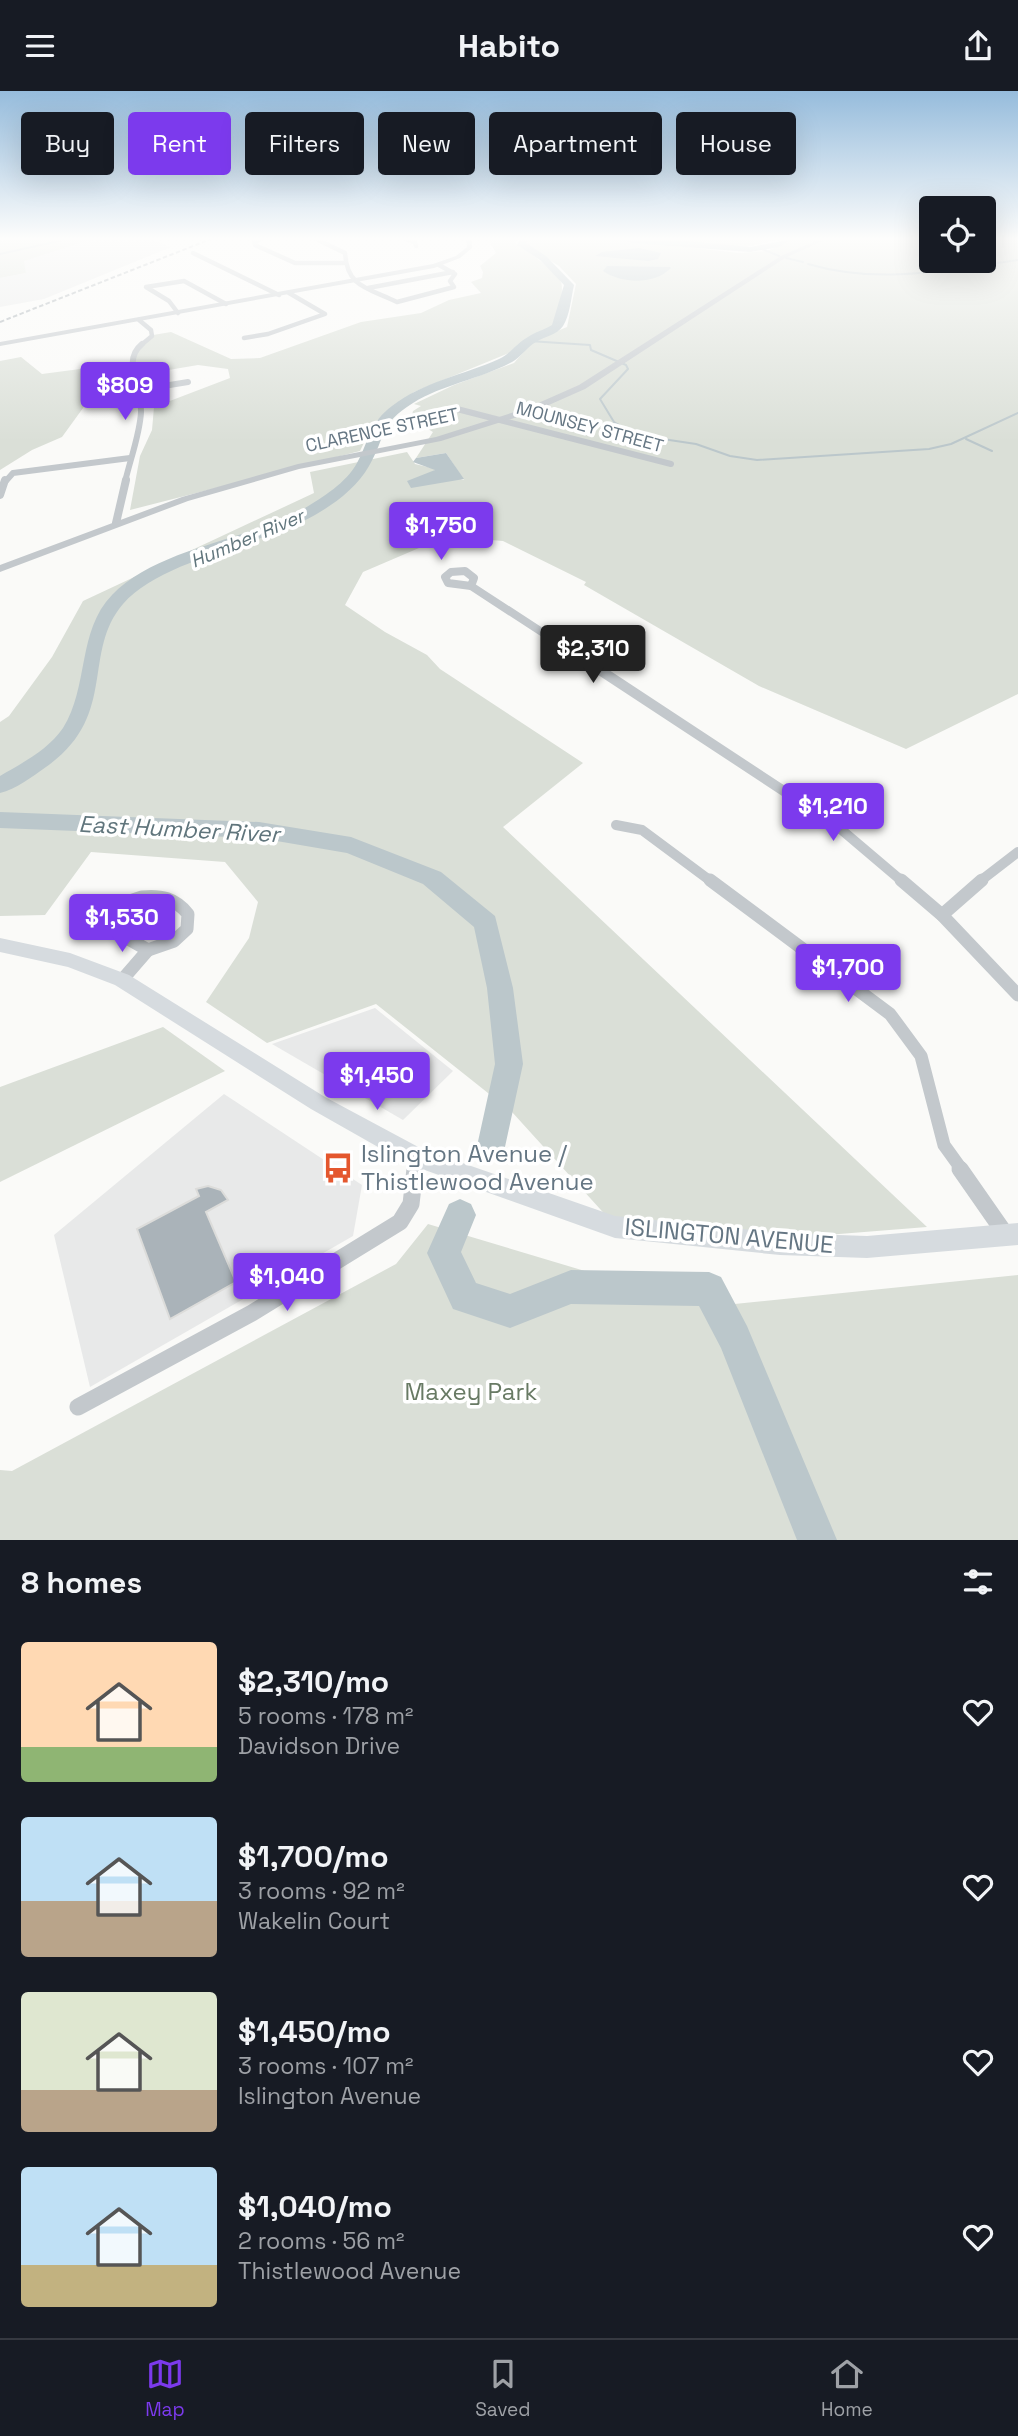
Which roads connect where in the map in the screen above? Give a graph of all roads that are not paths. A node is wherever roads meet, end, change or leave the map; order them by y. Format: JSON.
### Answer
{"nodes":[{"id":1,"x":174,"y":307,"type":"edge"},
{"id":2,"x":212,"y":307,"type":"edge"},
{"id":3,"x":313,"y":307,"type":"edge"},
{"id":4,"x":706,"y":307,"type":"edge"},
{"id":5,"x":178,"y":313,"type":"junction"},
{"id":6,"x":139,"y":320,"type":"junction"},
{"id":7,"x":244,"y":338,"type":"dead end"},
{"id":8,"x":0,"y":344,"type":"edge"},
{"id":9,"x":188,"y":382,"type":"dead end"},
{"id":10,"x":139,"y":390,"type":"junction"},
{"id":11,"x":457,"y":409,"type":"dead end"},
{"id":12,"x":500,"y":419,"type":"junction"},
{"id":13,"x":130,"y":458,"type":"junction"},
{"id":14,"x":671,"y":464,"type":"dead end"},
{"id":15,"x":0,"y":495,"type":"edge"},
{"id":16,"x":116,"y":523,"type":"junction"},
{"id":17,"x":0,"y":569,"type":"edge"},
{"id":18,"x":471,"y":586,"type":"dead end"},
{"id":19,"x":616,"y":825,"type":"dead end"},
{"id":20,"x":1018,"y":852,"type":"edge"},
{"id":21,"x":942,"y":915,"type":"junction"},
{"id":22,"x":0,"y":945,"type":"edge"},
{"id":23,"x":148,"y":950,"type":"junction"},
{"id":24,"x":122,"y":980,"type":"junction"},
{"id":25,"x":1018,"y":995,"type":"edge"},
{"id":26,"x":416,"y":1157,"type":"junction"},
{"id":27,"x":1012,"y":1235,"type":"edge"},
{"id":28,"x":78,"y":1407,"type":"dead end"}],
"edges":[{"from":1,"to":5,"type":"street"},
{"from":2,"to":5,"type":"street"},
{"from":3,"to":7,"type":"street"},
{"from":4,"to":12,"type":"street","name":"CLARENCE STREET"},
{"from":5,"to":6,"type":"street"},
{"from":6,"to":8,"type":"street"},
{"from":6,"to":10,"type":"street"},
{"from":9,"to":10,"type":"street"},
{"from":10,"to":13,"type":"street"},
{"from":11,"to":12,"type":"street","name":"MOUNSEY STREET"},
{"from":12,"to":14,"type":"street","name":"MOUNSEY STREET"},
{"from":12,"to":16,"type":"street","name":"CLARENCE STREET"},
{"from":13,"to":15,"type":"street"},
{"from":13,"to":16,"type":"street"},
{"from":16,"to":17,"type":"street","name":"CLARENCE STREET"},
{"from":18,"to":21,"type":"street"},
{"from":19,"to":27,"type":"street"},
{"from":20,"to":21,"type":"street"},
{"from":21,"to":25,"type":"street"},
{"from":22,"to":24,"type":"main road","name":"ISLINGTON AVENUE"},
{"from":23,"to":23,"type":"street"},
{"from":23,"to":24,"type":"street"},
{"from":24,"to":26,"type":"main road","name":"ISLINGTON AVENUE"},
{"from":26,"to":27,"type":"main road","name":"ISLINGTON AVENUE"},
{"from":26,"to":28,"type":"street"}]}
